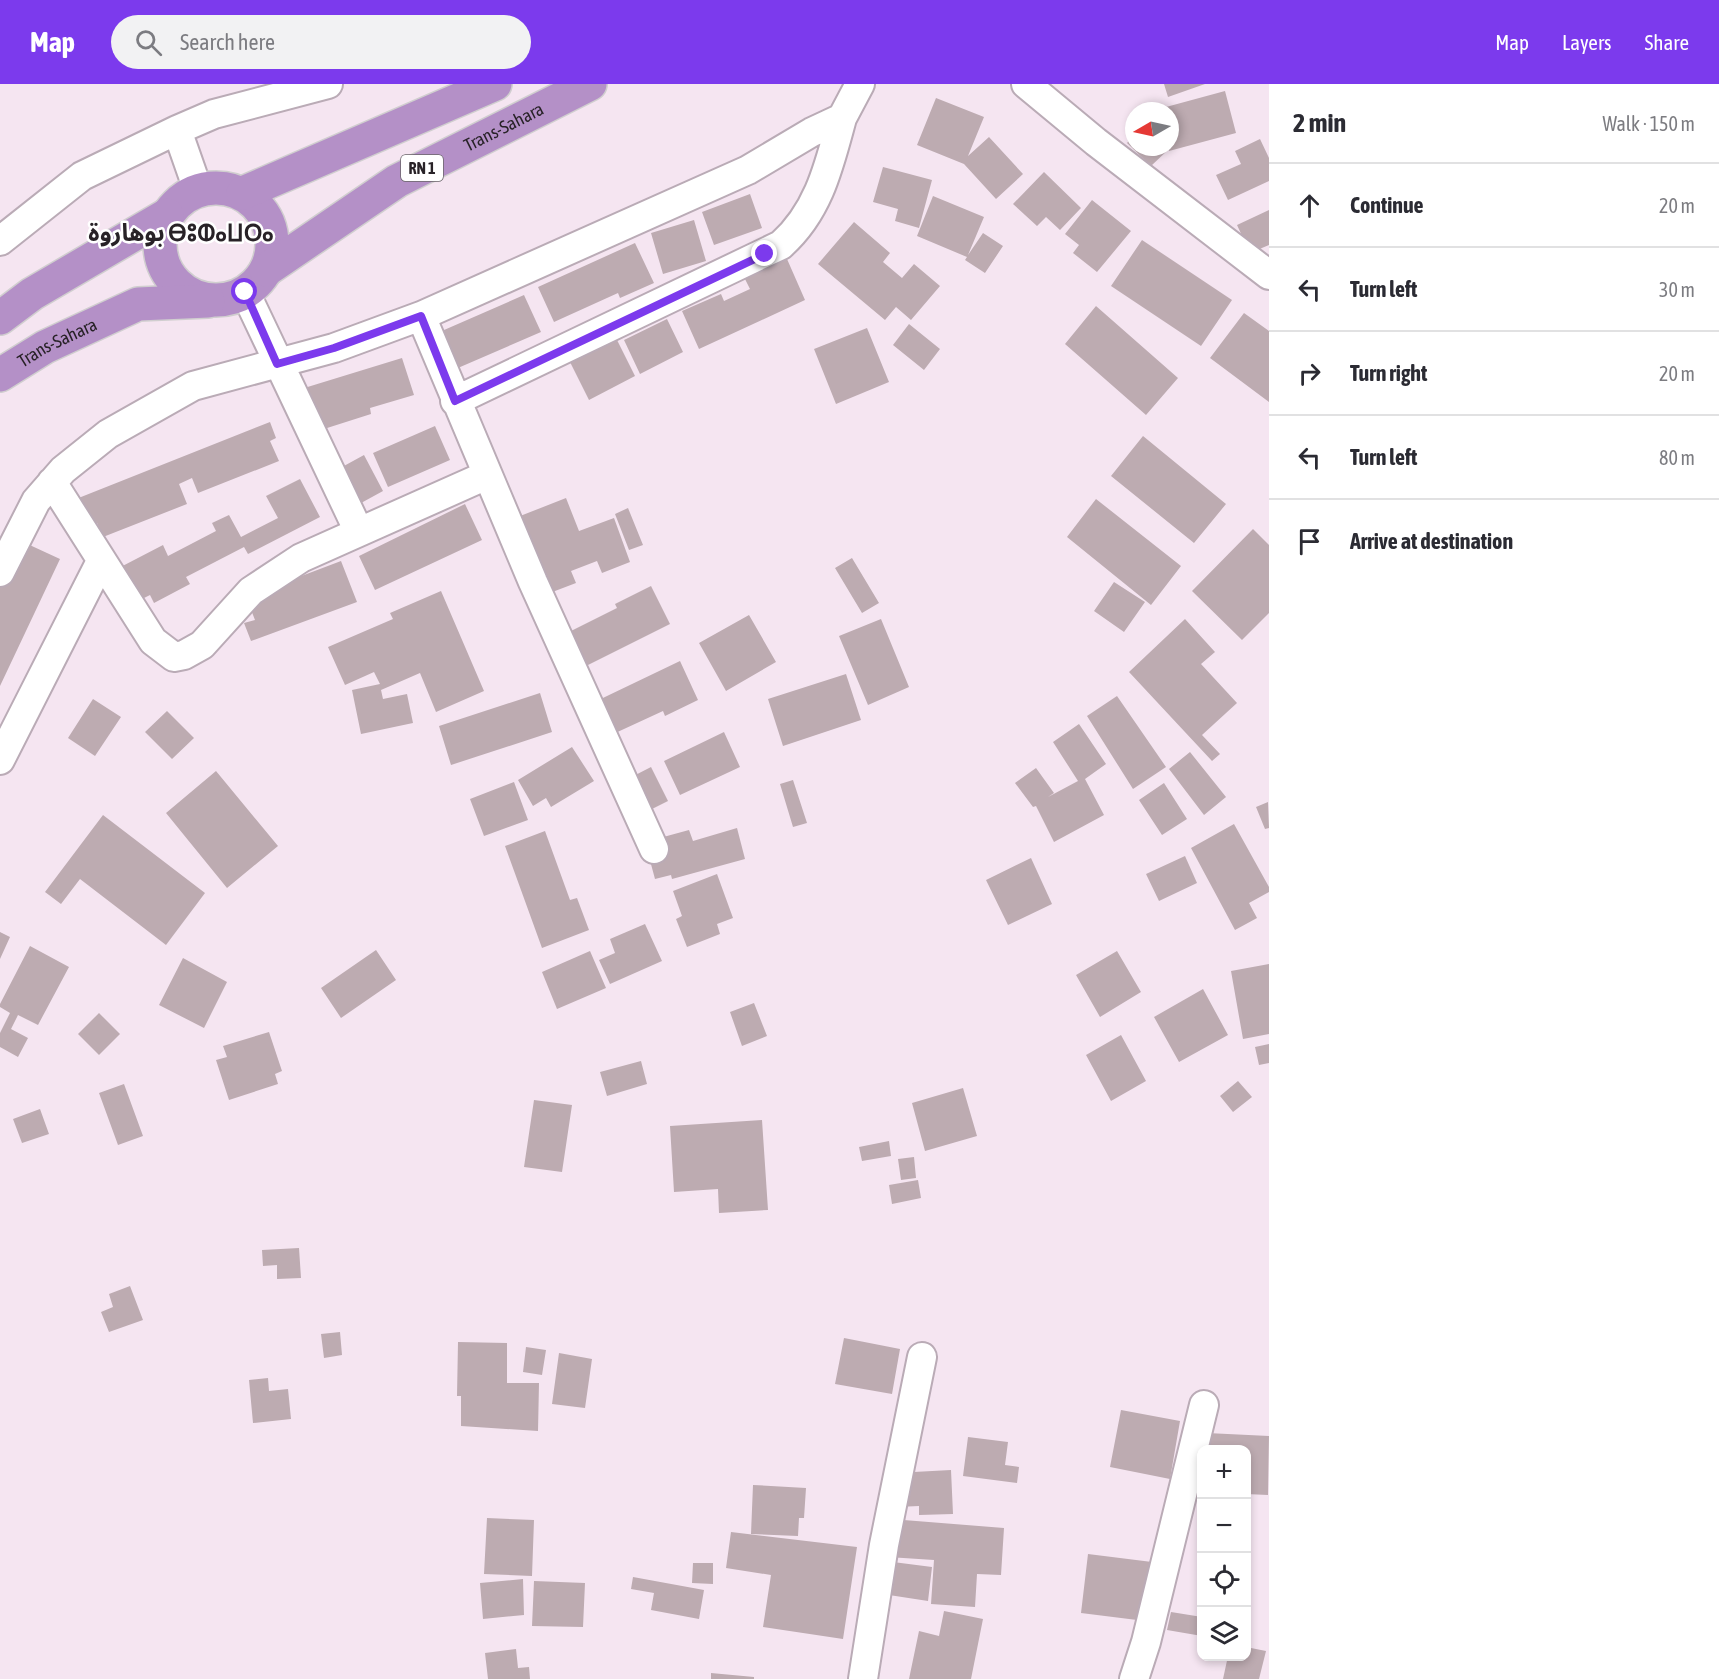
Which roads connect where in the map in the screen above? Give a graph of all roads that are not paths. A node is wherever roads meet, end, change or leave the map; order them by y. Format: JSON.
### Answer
{"nodes":[{"id":1,"x":328,"y":84,"type":"edge"},
{"id":2,"x":495,"y":84,"type":"edge"},
{"id":3,"x":590,"y":84,"type":"edge"},
{"id":4,"x":860,"y":84,"type":"edge"},
{"id":5,"x":1026,"y":84,"type":"edge"},
{"id":6,"x":842,"y":118,"type":"junction"},
{"id":7,"x":177,"y":130,"type":"junction"},
{"id":8,"x":198,"y":190,"type":"junction"},
{"id":9,"x":243,"y":193,"type":"junction"},
{"id":10,"x":167,"y":215,"type":"junction"},
{"id":11,"x":0,"y":241,"type":"edge"},
{"id":12,"x":1269,"y":275,"type":"edge"},
{"id":13,"x":244,"y":288,"type":"junction"},
{"id":14,"x":421,"y":316,"type":"junction"},
{"id":15,"x":0,"y":318,"type":"edge"},
{"id":16,"x":277,"y":364,"type":"junction"},
{"id":17,"x":0,"y":375,"type":"edge"},
{"id":18,"x":455,"y":401,"type":"junction"},
{"id":19,"x":487,"y":475,"type":"junction"},
{"id":20,"x":52,"y":482,"type":"junction"},
{"id":21,"x":359,"y":532,"type":"junction"},
{"id":22,"x":101,"y":561,"type":"junction"},
{"id":23,"x":0,"y":572,"type":"edge"},
{"id":24,"x":0,"y":760,"type":"edge"},
{"id":25,"x":654,"y":849,"type":"dead end"},
{"id":26,"x":922,"y":1357,"type":"dead end"},
{"id":27,"x":1204,"y":1405,"type":"dead end"},
{"id":28,"x":863,"y":1679,"type":"edge"},
{"id":29,"x":1134,"y":1679,"type":"edge"}],
"edges":[{"from":1,"to":7,"type":"street"},
{"from":2,"to":9,"type":"highway","number":"RN 1"},
{"from":3,"to":13,"type":"highway","name":"Trans-Sahara","number":"RN 1"},
{"from":4,"to":6,"type":"street"},
{"from":5,"to":12,"type":"street"},
{"from":6,"to":14,"type":"street"},
{"from":6,"to":18,"type":"street"},
{"from":7,"to":8,"type":"street"},
{"from":7,"to":11,"type":"street"},
{"from":8,"to":9,"type":"highway"},
{"from":8,"to":10,"type":"highway"},
{"from":9,"to":13,"type":"highway"},
{"from":10,"to":13,"type":"highway"},
{"from":10,"to":15,"type":"highway"},
{"from":13,"to":16,"type":"street"},
{"from":13,"to":17,"type":"highway","name":"Trans-Sahara"},
{"from":14,"to":16,"type":"street"},
{"from":14,"to":18,"type":"street"},
{"from":16,"to":20,"type":"street"},
{"from":16,"to":21,"type":"street"},
{"from":18,"to":19,"type":"street"},
{"from":19,"to":21,"type":"street"},
{"from":19,"to":25,"type":"street"},
{"from":20,"to":22,"type":"street"},
{"from":20,"to":23,"type":"street"},
{"from":21,"to":22,"type":"street"},
{"from":22,"to":24,"type":"street"},
{"from":26,"to":28,"type":"street"},
{"from":27,"to":29,"type":"street"}]}
